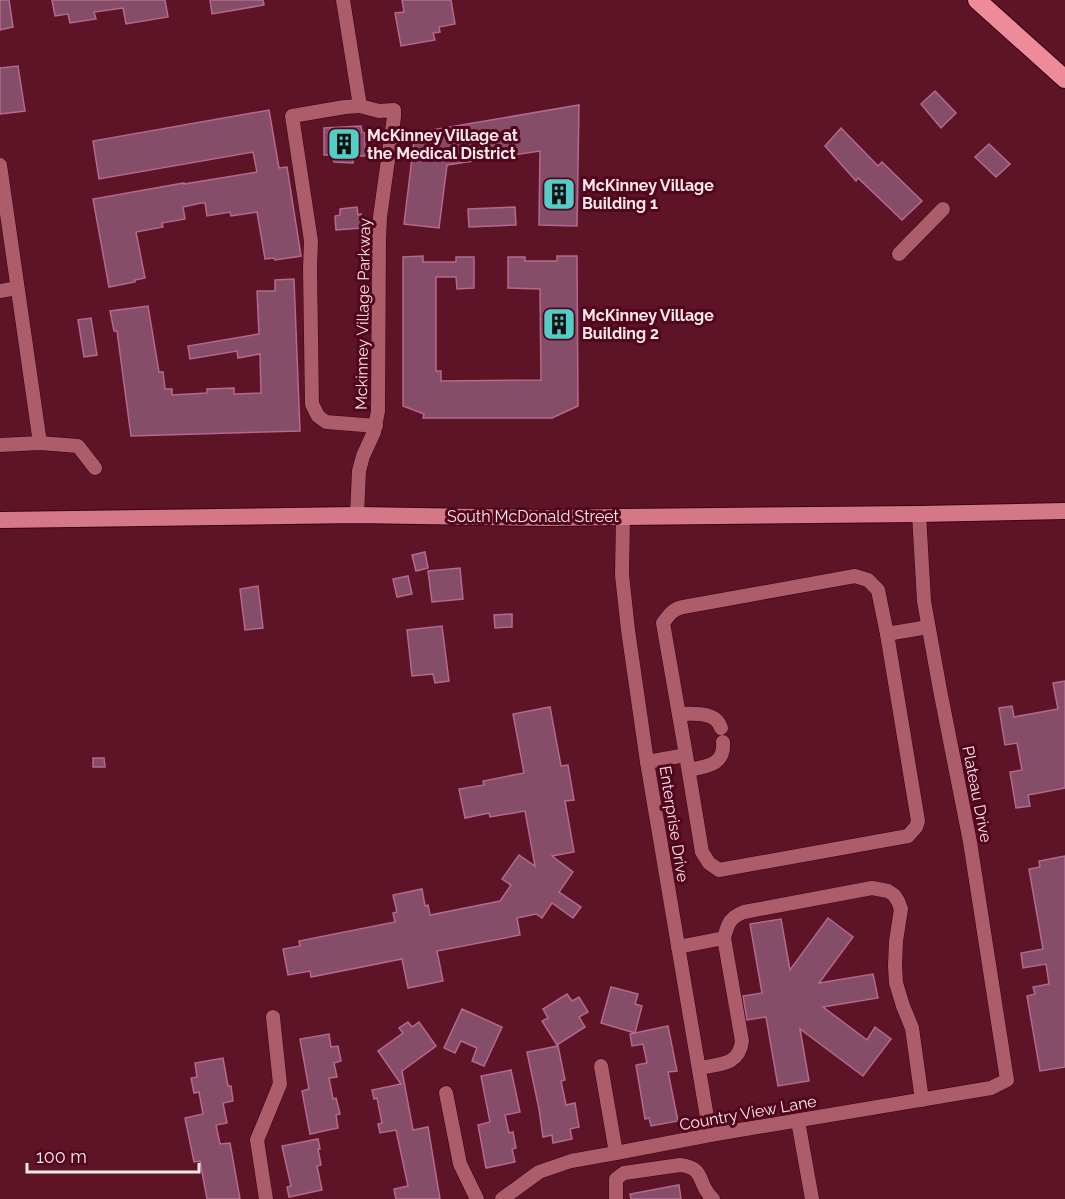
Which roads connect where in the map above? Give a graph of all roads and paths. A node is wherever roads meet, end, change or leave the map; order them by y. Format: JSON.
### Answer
{"nodes":[{"id":1,"x":343,"y":0,"type":"edge"},
{"id":2,"x":976,"y":0,"type":"edge"},
{"id":3,"x":992,"y":0,"type":"edge"},
{"id":4,"x":1065,"y":69,"type":"edge"},
{"id":5,"x":1065,"y":79,"type":"edge"},
{"id":6,"x":360,"y":106,"type":"junction"},
{"id":7,"x":0,"y":165,"type":"edge"},
{"id":8,"x":943,"y":209,"type":"dead end"},
{"id":9,"x":899,"y":254,"type":"dead end"},
{"id":10,"x":17,"y":288,"type":"junction"},
{"id":11,"x":0,"y":291,"type":"edge"},
{"id":12,"x":376,"y":426,"type":"junction"},
{"id":13,"x":40,"y":443,"type":"junction"},
{"id":14,"x":0,"y":445,"type":"edge"},
{"id":15,"x":95,"y":468,"type":"dead end"},
{"id":16,"x":1065,"y":511,"type":"edge"},
{"id":17,"x":919,"y":514,"type":"junction"},
{"id":18,"x":357,"y":515,"type":"junction"},
{"id":19,"x":623,"y":517,"type":"junction"},
{"id":20,"x":0,"y":520,"type":"edge"},
{"id":21,"x":928,"y":627,"type":"junction"},
{"id":22,"x":887,"y":634,"type":"junction"},
{"id":23,"x":679,"y":714,"type":"junction"},
{"id":24,"x":721,"y":728,"type":"dead end"},
{"id":25,"x":723,"y":742,"type":"dead end"},
{"id":26,"x":686,"y":755,"type":"junction"},
{"id":27,"x":647,"y":762,"type":"junction"},
{"id":28,"x":689,"y":770,"type":"junction"},
{"id":29,"x":724,"y":938,"type":"junction"},
{"id":30,"x":678,"y":947,"type":"junction"},
{"id":31,"x":273,"y":1017,"type":"dead end"},
{"id":32,"x":601,"y":1066,"type":"dead end"},
{"id":33,"x":699,"y":1068,"type":"junction"},
{"id":34,"x":1007,"y":1080,"type":"joint"},
{"id":35,"x":446,"y":1093,"type":"dead end"},
{"id":36,"x":922,"y":1100,"type":"junction"},
{"id":37,"x":798,"y":1121,"type":"junction"},
{"id":38,"x":710,"y":1135,"type":"junction"},
{"id":39,"x":616,"y":1153,"type":"junction"},
{"id":40,"x":266,"y":1199,"type":"edge"},
{"id":41,"x":477,"y":1199,"type":"edge"},
{"id":42,"x":502,"y":1199,"type":"edge"},
{"id":43,"x":616,"y":1199,"type":"edge"},
{"id":44,"x":713,"y":1199,"type":"edge"},
{"id":45,"x":812,"y":1199,"type":"edge"}],
"edges":[{"from":1,"to":6,"type":"street"},
{"from":2,"to":5,"type":"highway"},
{"from":3,"to":4,"type":"highway"},
{"from":6,"to":12,"type":"street","name":"Mckinney Village Parkway"},
{"from":6,"to":12,"type":"street"},
{"from":7,"to":10,"type":"street"},
{"from":8,"to":9,"type":"street"},
{"from":10,"to":11,"type":"street"},
{"from":10,"to":13,"type":"street"},
{"from":12,"to":18,"type":"street","name":"Mckinney Village Parkway"},
{"from":13,"to":14,"type":"street"},
{"from":13,"to":15,"type":"street"},
{"from":16,"to":17,"type":"main road","name":"South McDonald Street"},
{"from":17,"to":19,"type":"main road","name":"South McDonald Street"},
{"from":17,"to":21,"type":"street","name":"Plateau Drive"},
{"from":18,"to":19,"type":"main road","name":"South McDonald Street"},
{"from":18,"to":20,"type":"main road","name":"South McDonald Street"},
{"from":19,"to":27,"type":"street","name":"Enterprise Drive"},
{"from":21,"to":22,"type":"street"},
{"from":21,"to":34,"type":"street","name":"Plateau Drive"},
{"from":22,"to":23,"type":"street"},
{"from":22,"to":28,"type":"street"},
{"from":23,"to":24,"type":"street"},
{"from":23,"to":26,"type":"street"},
{"from":25,"to":28,"type":"street"},
{"from":26,"to":27,"type":"street"},
{"from":26,"to":28,"type":"street"},
{"from":27,"to":30,"type":"street","name":"Enterprise Drive"},
{"from":29,"to":30,"type":"street"},
{"from":29,"to":33,"type":"street"},
{"from":29,"to":36,"type":"street"},
{"from":30,"to":33,"type":"street","name":"Enterprise Drive"},
{"from":31,"to":40,"type":"street"},
{"from":32,"to":39,"type":"street"},
{"from":33,"to":38,"type":"street","name":"Enterprise Drive"},
{"from":34,"to":36,"type":"street","name":"Country View Lane"},
{"from":35,"to":41,"type":"street"},
{"from":36,"to":37,"type":"street","name":"Country View Lane"},
{"from":37,"to":38,"type":"street","name":"Country View Lane"},
{"from":37,"to":45,"type":"street"},
{"from":38,"to":39,"type":"street","name":"Country View Lane"},
{"from":39,"to":42,"type":"street","name":"Country View Lane"},
{"from":43,"to":44,"type":"street"}]}
